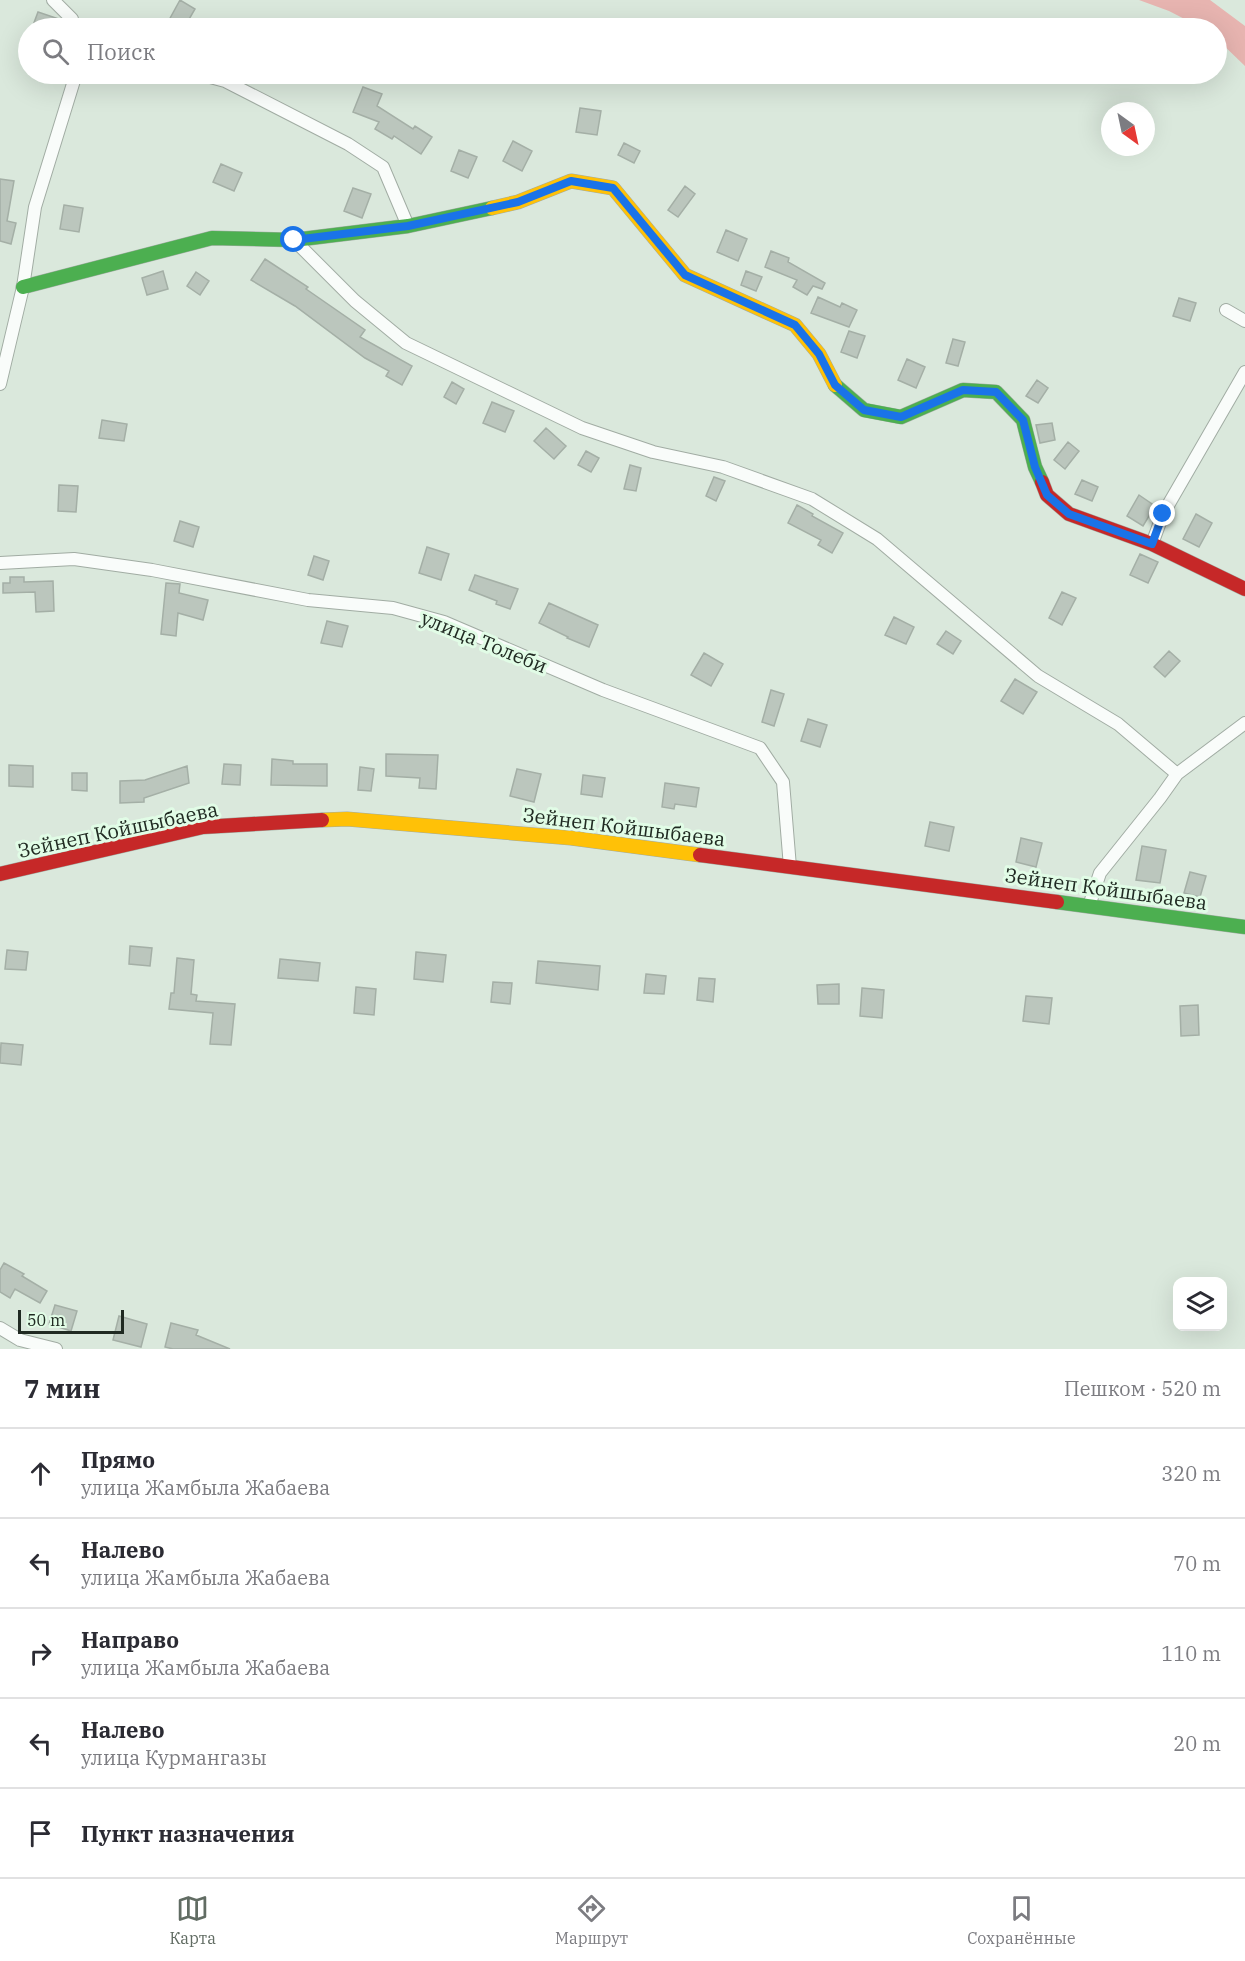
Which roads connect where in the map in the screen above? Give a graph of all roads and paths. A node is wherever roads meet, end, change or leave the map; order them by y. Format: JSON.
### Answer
{"nodes":[{"id":1,"x":53,"y":0,"type":"edge"},
{"id":2,"x":71,"y":18,"type":"edge"},
{"id":3,"x":73,"y":84,"type":"edge"},
{"id":4,"x":231,"y":84,"type":"edge"},
{"id":5,"x":408,"y":226,"type":"junction"},
{"id":6,"x":294,"y":240,"type":"junction"},
{"id":7,"x":24,"y":287,"type":"junction"},
{"id":8,"x":1226,"y":310,"type":"dead end"},
{"id":9,"x":1245,"y":321,"type":"edge"},
{"id":10,"x":1245,"y":372,"type":"edge"},
{"id":11,"x":0,"y":384,"type":"edge"},
{"id":12,"x":1152,"y":544,"type":"junction"},
{"id":13,"x":0,"y":563,"type":"edge"},
{"id":14,"x":1245,"y":589,"type":"edge"},
{"id":15,"x":1245,"y":723,"type":"edge"},
{"id":16,"x":1177,"y":774,"type":"junction"},
{"id":17,"x":790,"y":867,"type":"junction"},
{"id":18,"x":0,"y":874,"type":"edge"},
{"id":19,"x":1089,"y":906,"type":"junction"},
{"id":20,"x":1245,"y":927,"type":"edge"},
{"id":21,"x":0,"y":1328,"type":"edge"},
{"id":22,"x":56,"y":1349,"type":"edge"}],
"edges":[{"from":1,"to":2,"type":"street"},
{"from":3,"to":7,"type":"street"},
{"from":4,"to":5,"type":"street"},
{"from":5,"to":6,"type":"street"},
{"from":5,"to":12,"type":"street"},
{"from":6,"to":7,"type":"street"},
{"from":6,"to":16,"type":"street"},
{"from":7,"to":11,"type":"street"},
{"from":8,"to":9,"type":"street"},
{"from":10,"to":12,"type":"street"},
{"from":12,"to":14,"type":"street"},
{"from":13,"to":17,"type":"street","name":"улица Толеби"},
{"from":15,"to":16,"type":"street"},
{"from":16,"to":19,"type":"street"},
{"from":17,"to":18,"type":"street","name":"Зейнеп Койшыбаева"},
{"from":17,"to":19,"type":"street","name":"Зейнеп Койшыбаева"},
{"from":19,"to":20,"type":"street","name":"Зейнеп Койшыбаева"},
{"from":21,"to":22,"type":"street"}]}
